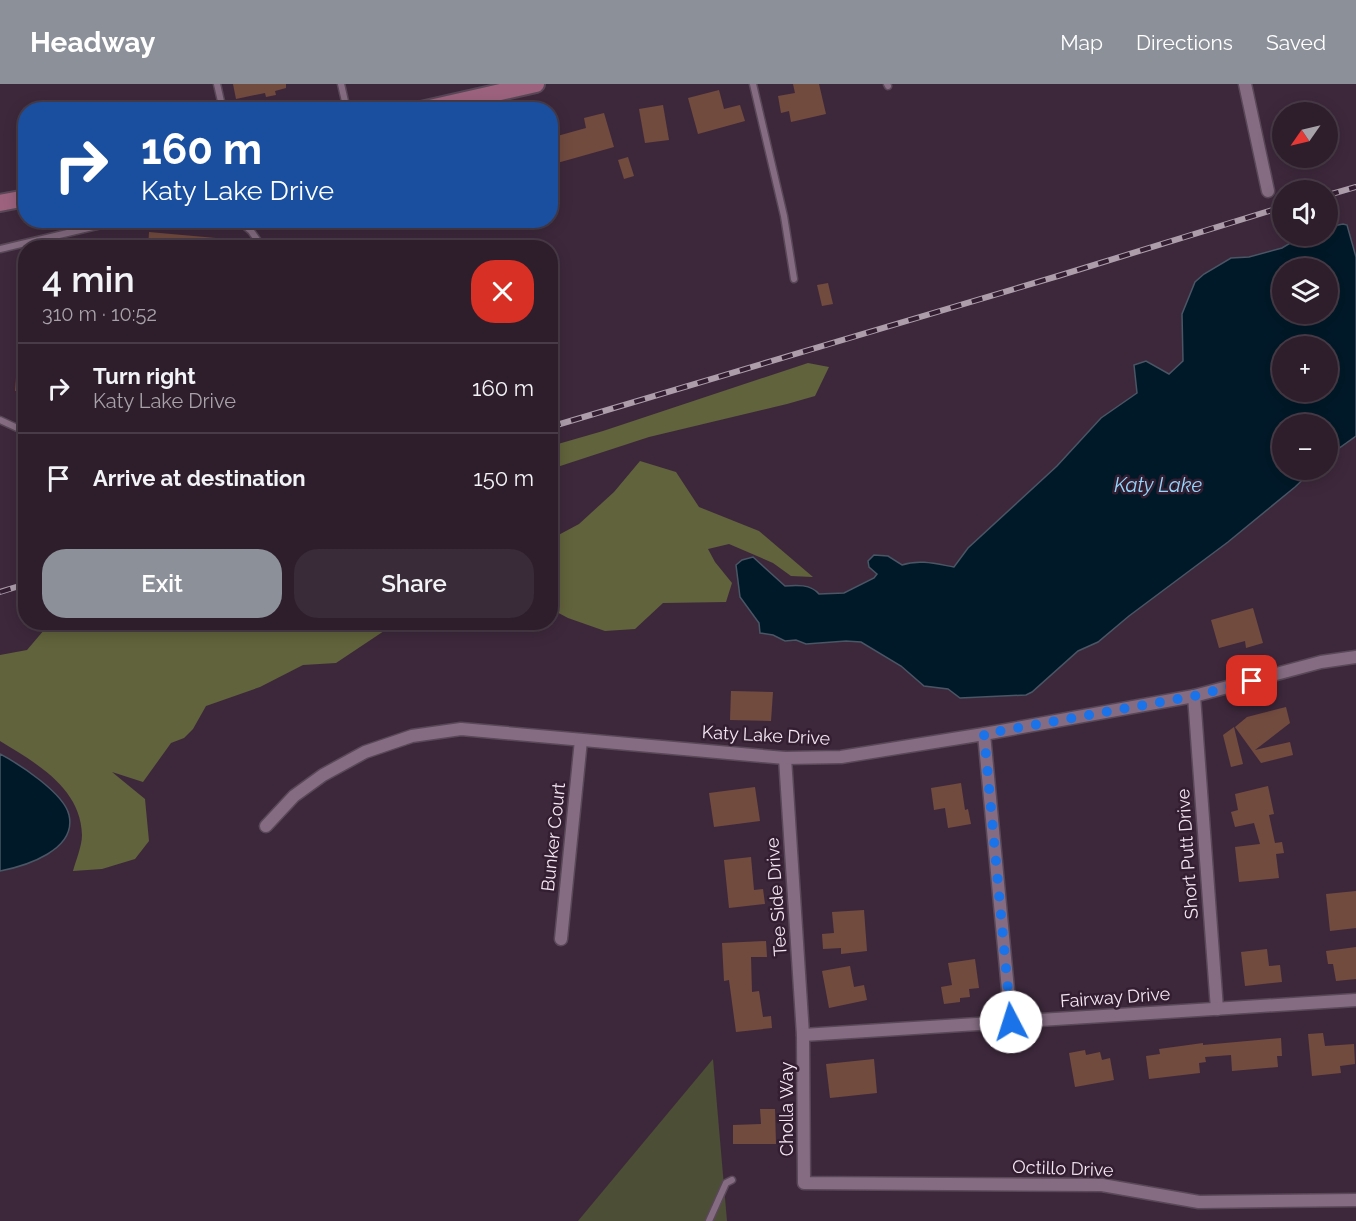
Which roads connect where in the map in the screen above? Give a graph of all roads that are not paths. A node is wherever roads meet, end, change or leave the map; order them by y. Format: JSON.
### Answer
{"nodes":[{"id":1,"x":217,"y":84,"type":"edge"},
{"id":2,"x":341,"y":84,"type":"edge"},
{"id":3,"x":536,"y":84,"type":"edge"},
{"id":4,"x":753,"y":84,"type":"edge"},
{"id":5,"x":1245,"y":84,"type":"edge"},
{"id":6,"x":221,"y":102,"type":"edge"},
{"id":7,"x":345,"y":102,"type":"edge"},
{"id":8,"x":456,"y":102,"type":"edge"},
{"id":9,"x":1268,"y":191,"type":"dead end"},
{"id":10,"x":18,"y":200,"type":"edge"},
{"id":11,"x":0,"y":203,"type":"edge"},
{"id":12,"x":88,"y":228,"type":"edge"},
{"id":13,"x":247,"y":228,"type":"edge"},
{"id":14,"x":38,"y":240,"type":"edge"},
{"id":15,"x":257,"y":240,"type":"edge"},
{"id":16,"x":18,"y":245,"type":"edge"},
{"id":17,"x":0,"y":249,"type":"edge"},
{"id":18,"x":794,"y":279,"type":"dead end"},
{"id":19,"x":0,"y":420,"type":"edge"},
{"id":20,"x":18,"y":428,"type":"edge"},
{"id":21,"x":1356,"y":657,"type":"edge"},
{"id":22,"x":1194,"y":696,"type":"junction"},
{"id":23,"x":984,"y":734,"type":"junction"},
{"id":24,"x":581,"y":740,"type":"junction"},
{"id":25,"x":785,"y":758,"type":"junction"},
{"id":26,"x":266,"y":826,"type":"dead end"},
{"id":27,"x":561,"y":939,"type":"dead end"},
{"id":28,"x":1356,"y":1000,"type":"edge"},
{"id":29,"x":1217,"y":1009,"type":"junction"},
{"id":30,"x":1011,"y":1022,"type":"junction"},
{"id":31,"x":804,"y":1035,"type":"junction"},
{"id":32,"x":732,"y":1180,"type":"dead end"},
{"id":33,"x":804,"y":1183,"type":"joint"},
{"id":34,"x":1356,"y":1200,"type":"edge"},
{"id":35,"x":709,"y":1221,"type":"edge"}],
"edges":[{"from":1,"to":6,"type":"lane"},
{"from":2,"to":7,"type":"lane"},
{"from":3,"to":8,"type":"main road"},
{"from":4,"to":18,"type":"lane"},
{"from":5,"to":9,"type":"street"},
{"from":10,"to":11,"type":"main road"},
{"from":12,"to":14,"type":"lane"},
{"from":13,"to":15,"type":"lane"},
{"from":16,"to":17,"type":"lane"},
{"from":19,"to":20,"type":"lane"},
{"from":21,"to":22,"type":"street","name":"Katy Lake Drive"},
{"from":22,"to":23,"type":"street","name":"Katy Lake Drive"},
{"from":22,"to":29,"type":"street","name":"Short Putt Drive"},
{"from":23,"to":25,"type":"street","name":"Katy Lake Drive"},
{"from":23,"to":30,"type":"street"},
{"from":24,"to":25,"type":"street","name":"Katy Lake Drive"},
{"from":24,"to":26,"type":"street","name":"Katy Lake Drive"},
{"from":24,"to":27,"type":"street","name":"Bunker Court"},
{"from":25,"to":31,"type":"street","name":"Tee Side Drive"},
{"from":28,"to":29,"type":"street","name":"Fairway Drive"},
{"from":29,"to":30,"type":"street","name":"Fairway Drive"},
{"from":30,"to":31,"type":"street","name":"Fairway Drive"},
{"from":31,"to":33,"type":"street","name":"Cholla Way"},
{"from":32,"to":35,"type":"lane"},
{"from":33,"to":34,"type":"street","name":"Octillo Drive"}]}
